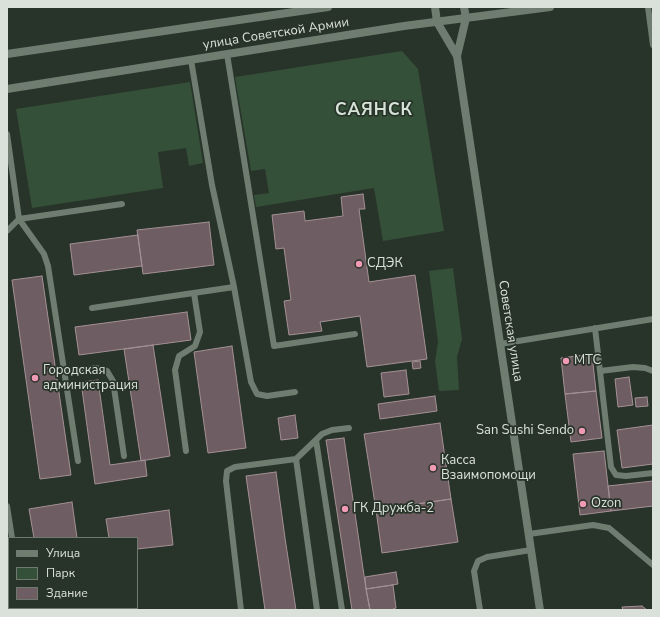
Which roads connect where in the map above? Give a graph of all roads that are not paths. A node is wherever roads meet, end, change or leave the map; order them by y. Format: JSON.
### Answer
{"nodes":[{"id":1,"x":328,"y":7,"type":"edge"},
{"id":2,"x":435,"y":7,"type":"edge"},
{"id":3,"x":464,"y":7,"type":"edge"},
{"id":4,"x":550,"y":7,"type":"edge"},
{"id":5,"x":648,"y":7,"type":"edge"},
{"id":6,"x":466,"y":18,"type":"junction"},
{"id":7,"x":437,"y":22,"type":"junction"},
{"id":8,"x":653,"y":45,"type":"edge"},
{"id":9,"x":7,"y":54,"type":"edge"},
{"id":10,"x":227,"y":54,"type":"junction"},
{"id":11,"x":457,"y":56,"type":"junction"},
{"id":12,"x":191,"y":60,"type":"junction"},
{"id":13,"x":7,"y":89,"type":"edge"},
{"id":14,"x":7,"y":134,"type":"edge"},
{"id":15,"x":122,"y":204,"type":"dead end"},
{"id":16,"x":19,"y":219,"type":"junction"},
{"id":17,"x":7,"y":231,"type":"edge"},
{"id":18,"x":234,"y":287,"type":"junction"},
{"id":19,"x":194,"y":293,"type":"junction"},
{"id":20,"x":92,"y":308,"type":"dead end"},
{"id":21,"x":653,"y":319,"type":"edge"},
{"id":22,"x":595,"y":328,"type":"junction"},
{"id":23,"x":355,"y":334,"type":"dead end"},
{"id":24,"x":500,"y":344,"type":"junction"},
{"id":25,"x":600,"y":371,"type":"junction"},
{"id":26,"x":653,"y":371,"type":"edge"},
{"id":27,"x":64,"y":372,"type":"junction"},
{"id":28,"x":296,"y":392,"type":"dead end"},
{"id":29,"x":349,"y":428,"type":"dead end"},
{"id":30,"x":316,"y":440,"type":"junction"},
{"id":31,"x":186,"y":452,"type":"dead end"},
{"id":32,"x":124,"y":456,"type":"dead end"},
{"id":33,"x":296,"y":458,"type":"junction"},
{"id":34,"x":78,"y":461,"type":"dead end"},
{"id":35,"x":653,"y":473,"type":"edge"},
{"id":36,"x":7,"y":506,"type":"edge"},
{"id":37,"x":529,"y":534,"type":"junction"},
{"id":38,"x":12,"y":537,"type":"edge"},
{"id":39,"x":531,"y":550,"type":"junction"},
{"id":40,"x":653,"y":565,"type":"edge"},
{"id":41,"x":241,"y":610,"type":"edge"},
{"id":42,"x":317,"y":610,"type":"edge"},
{"id":43,"x":342,"y":610,"type":"edge"},
{"id":44,"x":480,"y":610,"type":"edge"},
{"id":45,"x":540,"y":610,"type":"edge"}],
"edges":[{"from":1,"to":9,"type":"street","name":"улица Советской Армии"},
{"from":2,"to":7,"type":"street","name":"Советская улица"},
{"from":3,"to":6,"type":"street","name":"Советская улица"},
{"from":4,"to":6,"type":"street","name":"улица Советской Армии"},
{"from":5,"to":8,"type":"lane"},
{"from":6,"to":7,"type":"street","name":"улица Советской Армии"},
{"from":6,"to":11,"type":"street","name":"Советская улица"},
{"from":7,"to":10,"type":"street","name":"улица Советской Армии"},
{"from":7,"to":11,"type":"street","name":"Советская улица"},
{"from":10,"to":12,"type":"street","name":"улица Советской Армии"},
{"from":10,"to":23,"type":"lane"},
{"from":11,"to":24,"type":"street","name":"Советская улица"},
{"from":12,"to":13,"type":"street","name":"улица Советской Армии"},
{"from":12,"to":18,"type":"lane"},
{"from":14,"to":16,"type":"lane"},
{"from":15,"to":16,"type":"lane"},
{"from":16,"to":17,"type":"lane"},
{"from":16,"to":27,"type":"lane"},
{"from":18,"to":19,"type":"lane"},
{"from":18,"to":28,"type":"lane"},
{"from":19,"to":20,"type":"lane"},
{"from":19,"to":31,"type":"lane"},
{"from":21,"to":22,"type":"lane"},
{"from":22,"to":24,"type":"lane"},
{"from":22,"to":25,"type":"lane"},
{"from":24,"to":37,"type":"street","name":"Советская улица"},
{"from":25,"to":26,"type":"lane"},
{"from":25,"to":35,"type":"lane"},
{"from":27,"to":32,"type":"lane"},
{"from":27,"to":34,"type":"lane"},
{"from":29,"to":30,"type":"lane"},
{"from":30,"to":33,"type":"lane"},
{"from":30,"to":43,"type":"lane"},
{"from":33,"to":41,"type":"lane"},
{"from":33,"to":42,"type":"lane"},
{"from":36,"to":38,"type":"lane"},
{"from":37,"to":39,"type":"street","name":"Советская улица"},
{"from":37,"to":40,"type":"lane"},
{"from":39,"to":44,"type":"lane"},
{"from":39,"to":45,"type":"street","name":"Советская улица"}]}
